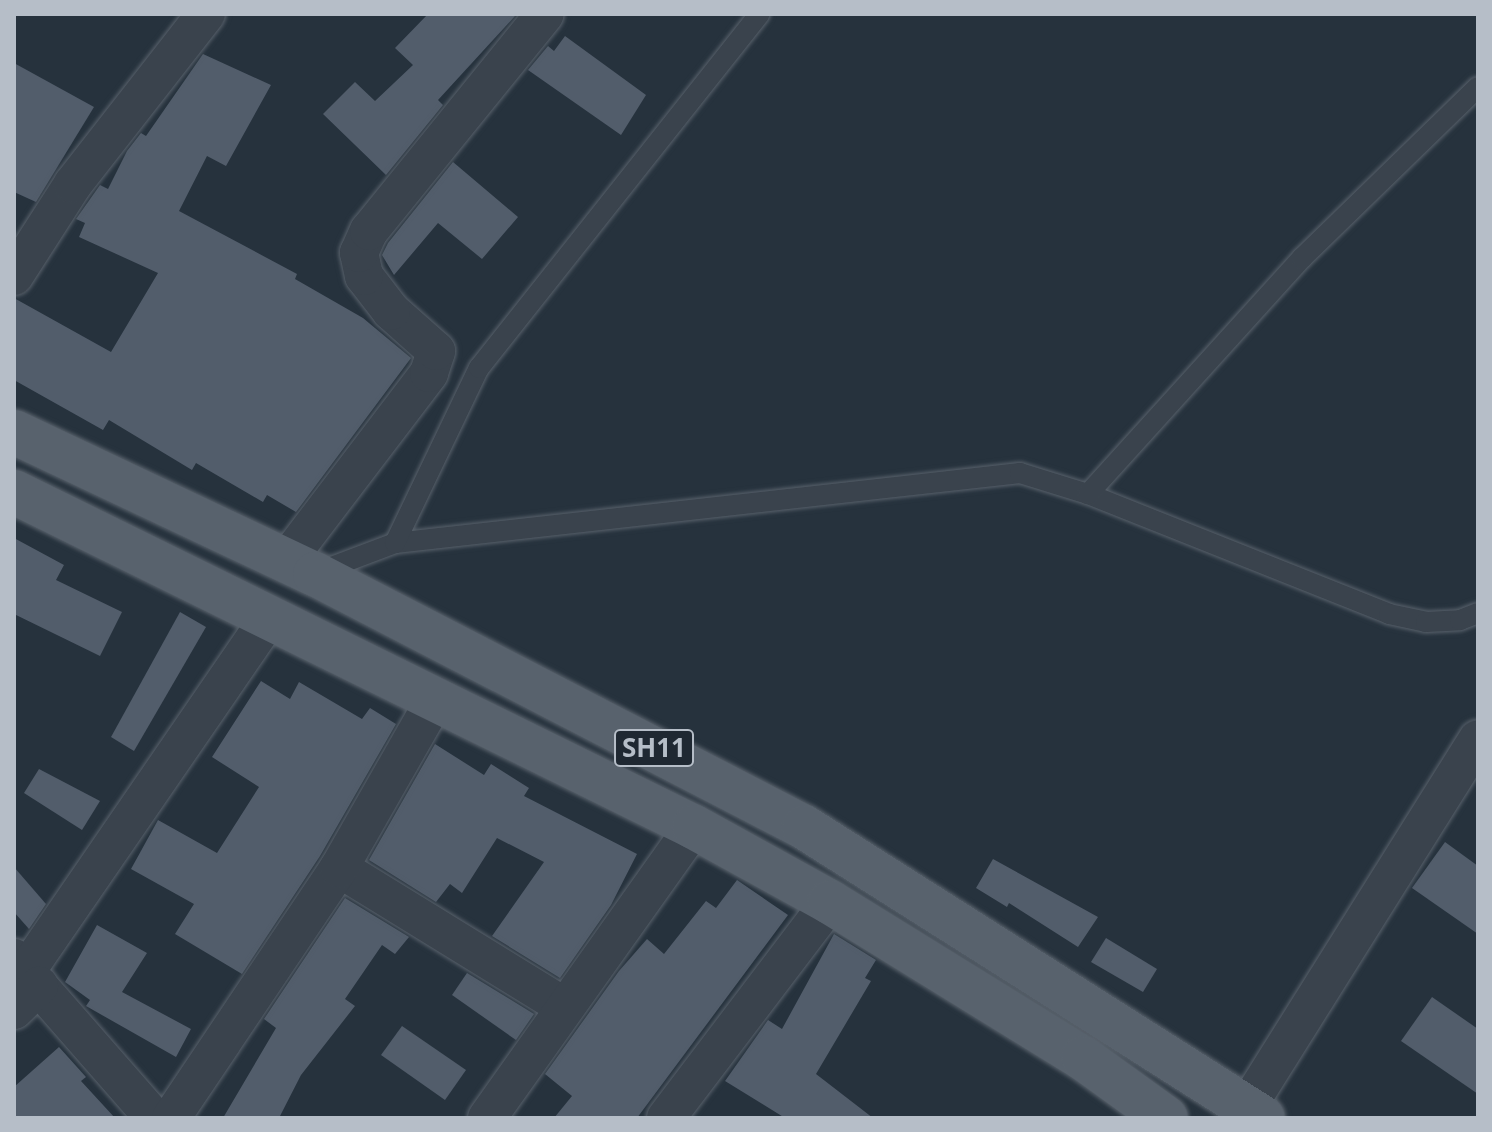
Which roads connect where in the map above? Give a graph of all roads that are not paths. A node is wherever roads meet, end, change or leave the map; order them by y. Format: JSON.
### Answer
{"nodes":[{"id":1,"x":206,"y":14,"type":"edge"},
{"id":2,"x":545,"y":14,"type":"edge"},
{"id":3,"x":760,"y":14,"type":"edge"},
{"id":4,"x":1478,"y":87,"type":"edge"},
{"id":5,"x":14,"y":276,"type":"edge"},
{"id":6,"x":14,"y":432,"type":"edge"},
{"id":7,"x":14,"y":492,"type":"edge"},
{"id":8,"x":1088,"y":494,"type":"junction"},
{"id":9,"x":395,"y":543,"type":"junction"},
{"id":10,"x":300,"y":568,"type":"junction"},
{"id":11,"x":1478,"y":613,"type":"edge"},
{"id":12,"x":267,"y":621,"type":"junction"},
{"id":13,"x":435,"y":700,"type":"junction"},
{"id":14,"x":1478,"y":739,"type":"edge"},
{"id":15,"x":694,"y":827,"type":"junction"},
{"id":16,"x":339,"y":868,"type":"junction"},
{"id":17,"x":830,"y":902,"type":"junction"},
{"id":18,"x":23,"y":981,"type":"edge"},
{"id":19,"x":565,"y":1007,"type":"junction"},
{"id":20,"x":1255,"y":1112,"type":"edge"},
{"id":21,"x":154,"y":1118,"type":"edge"},
{"id":22,"x":171,"y":1118,"type":"edge"},
{"id":23,"x":487,"y":1118,"type":"edge"},
{"id":24,"x":666,"y":1118,"type":"edge"},
{"id":25,"x":1166,"y":1118,"type":"edge"}],
"edges":[{"from":1,"to":5,"type":"street"},
{"from":2,"to":10,"type":"street"},
{"from":3,"to":9,"type":"lane"},
{"from":4,"to":8,"type":"lane"},
{"from":6,"to":10,"type":"main road","number":"SH11"},
{"from":7,"to":12,"type":"main road","number":"SH11"},
{"from":8,"to":9,"type":"lane"},
{"from":8,"to":11,"type":"lane"},
{"from":9,"to":10,"type":"lane"},
{"from":10,"to":20,"type":"main road","number":"SH11"},
{"from":12,"to":13,"type":"main road","number":"SH11"},
{"from":12,"to":18,"type":"street"},
{"from":13,"to":15,"type":"main road","number":"SH11"},
{"from":13,"to":16,"type":"street"},
{"from":14,"to":20,"type":"street"},
{"from":15,"to":17,"type":"main road","number":"SH11"},
{"from":15,"to":19,"type":"street"},
{"from":16,"to":19,"type":"street"},
{"from":16,"to":22,"type":"street"},
{"from":17,"to":24,"type":"street"},
{"from":17,"to":25,"type":"main road","number":"SH11"},
{"from":18,"to":21,"type":"street"},
{"from":19,"to":23,"type":"street"}]}
